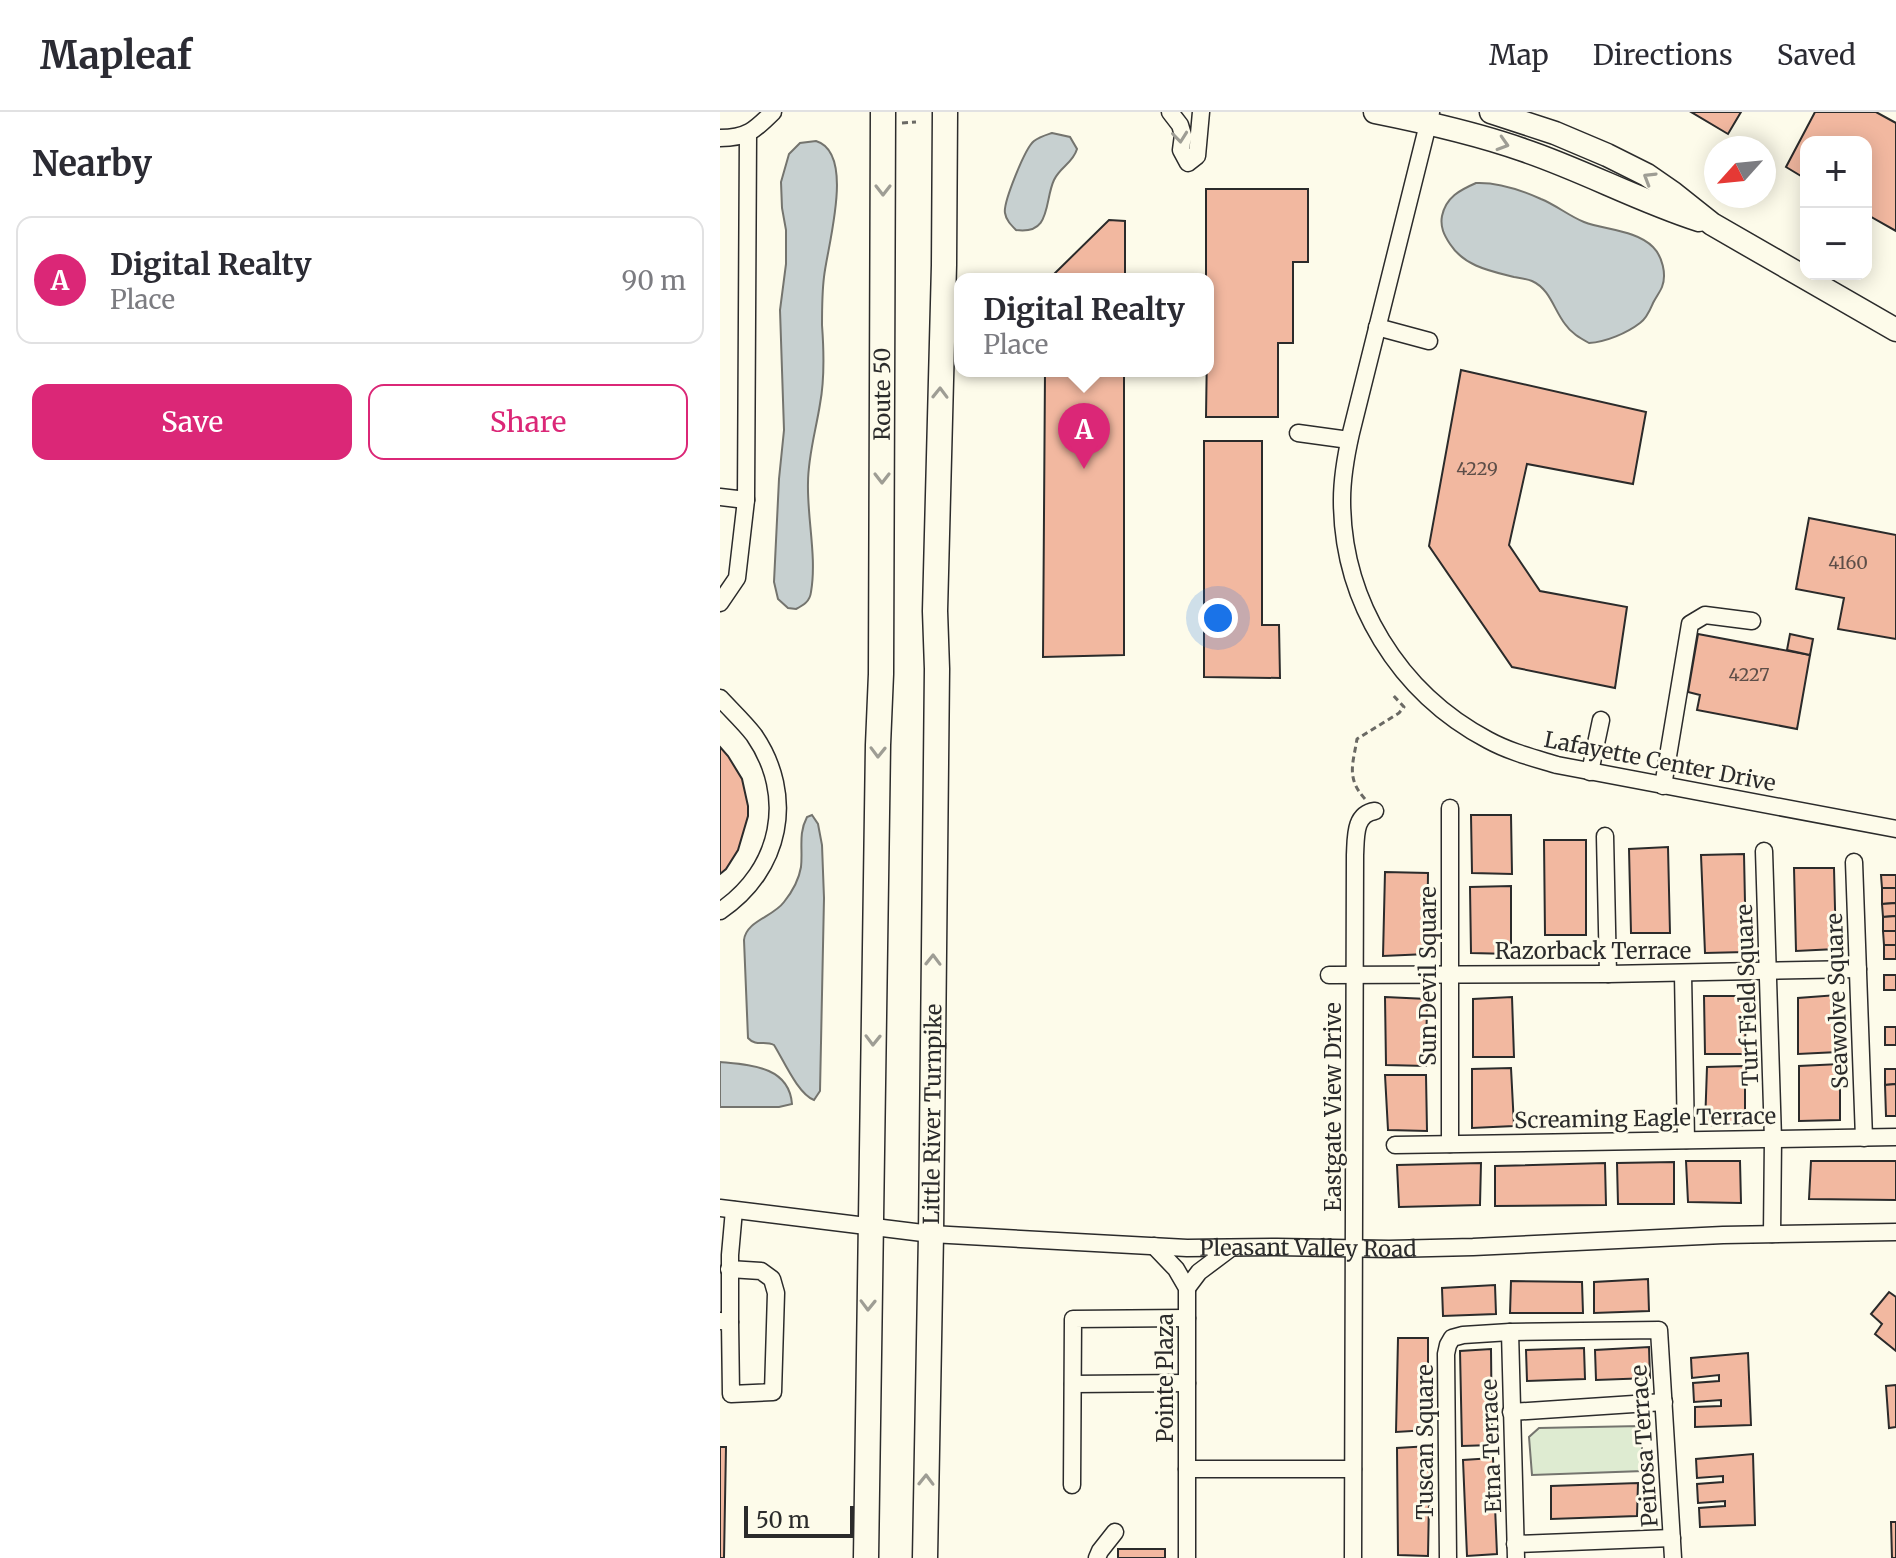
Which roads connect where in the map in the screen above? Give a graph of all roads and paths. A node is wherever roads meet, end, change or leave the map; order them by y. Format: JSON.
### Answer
{"nodes":[{"id":1,"x":773,"y":112,"type":"edge"},
{"id":2,"x":945,"y":112,"type":"edge"},
{"id":3,"x":1170,"y":112,"type":"edge"},
{"id":4,"x":1201,"y":112,"type":"edge"},
{"id":5,"x":1375,"y":112,"type":"edge"},
{"id":6,"x":1491,"y":112,"type":"edge"},
{"id":7,"x":891,"y":118,"type":"edge"},
{"id":8,"x":1429,"y":118,"type":"edge"},
{"id":9,"x":916,"y":122,"type":"dead end"},
{"id":10,"x":748,"y":134,"type":"junction"},
{"id":11,"x":720,"y":138,"type":"edge"},
{"id":12,"x":1712,"y":224,"type":"junction"},
{"id":13,"x":1377,"y":327,"type":"junction"},
{"id":14,"x":1896,"y":330,"type":"edge"},
{"id":15,"x":1429,"y":341,"type":"dead end"},
{"id":16,"x":1298,"y":433,"type":"dead end"},
{"id":17,"x":1349,"y":440,"type":"junction"},
{"id":18,"x":720,"y":497,"type":"edge"},
{"id":19,"x":746,"y":500,"type":"junction"},
{"id":20,"x":720,"y":603,"type":"edge"},
{"id":21,"x":1752,"y":621,"type":"dead end"},
{"id":22,"x":1392,"y":694,"type":"dead end"},
{"id":23,"x":720,"y":698,"type":"edge"},
{"id":24,"x":1601,"y":720,"type":"dead end"},
{"id":25,"x":1590,"y":772,"type":"junction"},
{"id":26,"x":1663,"y":786,"type":"junction"},
{"id":27,"x":1450,"y":808,"type":"dead end"},
{"id":28,"x":1375,"y":811,"type":"joint"},
{"id":29,"x":1896,"y":829,"type":"edge"},
{"id":30,"x":1605,"y":836,"type":"dead end"},
{"id":31,"x":1764,"y":851,"type":"dead end"},
{"id":32,"x":1854,"y":862,"type":"dead end"},
{"id":33,"x":720,"y":911,"type":"edge"},
{"id":34,"x":1858,"y":969,"type":"junction"},
{"id":35,"x":1768,"y":971,"type":"junction"},
{"id":36,"x":1450,"y":974,"type":"junction"},
{"id":37,"x":1608,"y":974,"type":"junction"},
{"id":38,"x":1683,"y":974,"type":"junction"},
{"id":39,"x":1329,"y":975,"type":"dead end"},
{"id":40,"x":1354,"y":975,"type":"junction"},
{"id":41,"x":1896,"y":1137,"type":"edge"},
{"id":42,"x":1864,"y":1138,"type":"junction"},
{"id":43,"x":1773,"y":1139,"type":"junction"},
{"id":44,"x":1686,"y":1140,"type":"junction"},
{"id":45,"x":1450,"y":1144,"type":"junction"},
{"id":46,"x":1395,"y":1145,"type":"dead end"},
{"id":47,"x":727,"y":1209,"type":"edge"},
{"id":48,"x":869,"y":1227,"type":"junction"},
{"id":49,"x":1896,"y":1232,"type":"edge"},
{"id":50,"x":931,"y":1234,"type":"junction"},
{"id":51,"x":1772,"y":1234,"type":"junction"},
{"id":52,"x":1154,"y":1246,"type":"junction"},
{"id":53,"x":1231,"y":1248,"type":"junction"},
{"id":54,"x":1355,"y":1249,"type":"junction"},
{"id":55,"x":726,"y":1260,"type":"edge"},
{"id":56,"x":1187,"y":1288,"type":"junction"},
{"id":57,"x":1187,"y":1318,"type":"junction"},
{"id":58,"x":725,"y":1321,"type":"edge"},
{"id":59,"x":1659,"y":1330,"type":"joint"},
{"id":60,"x":1510,"y":1332,"type":"junction"},
{"id":61,"x":1187,"y":1383,"type":"junction"},
{"id":62,"x":1073,"y":1384,"type":"junction"},
{"id":63,"x":1664,"y":1402,"type":"junction"},
{"id":64,"x":1511,"y":1412,"type":"junction"},
{"id":65,"x":1187,"y":1469,"type":"junction"},
{"id":66,"x":1353,"y":1469,"type":"junction"},
{"id":67,"x":1072,"y":1485,"type":"dead end"},
{"id":68,"x":1672,"y":1538,"type":"junction"},
{"id":69,"x":1516,"y":1551,"type":"edge"},
{"id":70,"x":866,"y":1558,"type":"edge"},
{"id":71,"x":925,"y":1558,"type":"edge"},
{"id":72,"x":1086,"y":1558,"type":"edge"},
{"id":73,"x":1097,"y":1558,"type":"edge"},
{"id":74,"x":1187,"y":1558,"type":"edge"},
{"id":75,"x":1353,"y":1558,"type":"edge"},
{"id":76,"x":1448,"y":1558,"type":"edge"},
{"id":77,"x":1673,"y":1558,"type":"edge"}],
"edges":[{"from":1,"to":10,"type":"street"},
{"from":50,"to":2,"type":"highway","name":"Little River Turnpike","one_way":true},
{"from":3,"to":4,"type":"street","one_way":true},
{"from":5,"to":8,"type":"main road"},
{"from":12,"to":6,"type":"main road","one_way":true},
{"from":7,"to":9,"type":"path"},
{"from":7,"to":48,"type":"highway","name":"Route 50","one_way":true},
{"from":8,"to":12,"type":"main road","one_way":true},
{"from":8,"to":13,"type":"street","name":"Lafayette Center Drive"},
{"from":10,"to":11,"type":"street"},
{"from":10,"to":19,"type":"street"},
{"from":12,"to":14,"type":"main road"},
{"from":13,"to":15,"type":"street"},
{"from":13,"to":17,"type":"street","name":"Lafayette Center Drive"},
{"from":16,"to":17,"type":"street"},
{"from":17,"to":25,"type":"street","name":"Lafayette Center Drive"},
{"from":18,"to":19,"type":"street"},
{"from":19,"to":20,"type":"street"},
{"from":21,"to":26,"type":"street"},
{"from":22,"to":28,"type":"path"},
{"from":23,"to":33,"type":"street"},
{"from":24,"to":25,"type":"street"},
{"from":25,"to":26,"type":"street","name":"Lafayette Center Drive"},
{"from":26,"to":29,"type":"street","name":"Lafayette Center Drive"},
{"from":27,"to":36,"type":"street","name":"Sun Devil Square"},
{"from":28,"to":40,"type":"street","name":"Eastgate View Drive"},
{"from":30,"to":37,"type":"street"},
{"from":31,"to":35,"type":"street","name":"Turf Field Square"},
{"from":32,"to":34,"type":"street","name":"Seawolve Square"},
{"from":34,"to":35,"type":"street","name":"Razorback Terrace"},
{"from":34,"to":42,"type":"street","name":"Seawolve Square"},
{"from":35,"to":38,"type":"street","name":"Razorback Terrace"},
{"from":35,"to":43,"type":"street","name":"Turf Field Square"},
{"from":36,"to":37,"type":"street","name":"Razorback Terrace"},
{"from":36,"to":40,"type":"street","name":"Razorback Terrace"},
{"from":36,"to":45,"type":"street","name":"Sun Devil Square"},
{"from":37,"to":38,"type":"street","name":"Razorback Terrace"},
{"from":38,"to":44,"type":"street"},
{"from":39,"to":40,"type":"street","name":"Razorback Terrace"},
{"from":40,"to":54,"type":"street","name":"Eastgate View Drive"},
{"from":41,"to":42,"type":"street","name":"Screaming Eagle Terrace"},
{"from":42,"to":43,"type":"street","name":"Screaming Eagle Terrace"},
{"from":43,"to":44,"type":"street","name":"Screaming Eagle Terrace"},
{"from":43,"to":51,"type":"street","name":"Turf Field Square"},
{"from":44,"to":45,"type":"street","name":"Screaming Eagle Terrace"},
{"from":45,"to":46,"type":"street","name":"Screaming Eagle Terrace"},
{"from":47,"to":48,"type":"street","name":"Pleasant Valley Road"},
{"from":47,"to":55,"type":"street"},
{"from":48,"to":50,"type":"street","name":"Pleasant Valley Road"},
{"from":48,"to":70,"type":"highway","one_way":true},
{"from":49,"to":51,"type":"street","name":"Pleasant Valley Road"},
{"from":50,"to":52,"type":"street","name":"Pleasant Valley Road"},
{"from":71,"to":50,"type":"highway","name":"Little River Turnpike","one_way":true},
{"from":51,"to":54,"type":"street","name":"Pleasant Valley Road"},
{"from":52,"to":53,"type":"street","name":"Pleasant Valley Road"},
{"from":52,"to":56,"type":"street"},
{"from":53,"to":54,"type":"street","name":"Pleasant Valley Road"},
{"from":53,"to":56,"type":"street"},
{"from":54,"to":66,"type":"street","name":"Eastgate View Drive"},
{"from":55,"to":58,"type":"street"},
{"from":55,"to":58,"type":"street"},
{"from":56,"to":57,"type":"street","name":"Pointe Plaza"},
{"from":57,"to":61,"type":"street","name":"Pointe Plaza"},
{"from":57,"to":62,"type":"street"},
{"from":59,"to":60,"type":"street","name":"Tuscan Square"},
{"from":59,"to":63,"type":"street","name":"Peirosa Terrace"},
{"from":60,"to":64,"type":"street","name":"Etna Terrace"},
{"from":60,"to":76,"type":"street","name":"Tuscan Square"},
{"from":61,"to":62,"type":"street"},
{"from":61,"to":65,"type":"street","name":"Pointe Plaza"},
{"from":62,"to":67,"type":"street"},
{"from":63,"to":64,"type":"street"},
{"from":63,"to":68,"type":"street","name":"Peirosa Terrace"},
{"from":64,"to":69,"type":"street","name":"Etna Terrace"},
{"from":65,"to":66,"type":"street","name":"Pointe Plaza"},
{"from":65,"to":74,"type":"street","name":"Pointe Plaza"},
{"from":66,"to":75,"type":"street","name":"Eastgate View Drive"},
{"from":68,"to":69,"type":"street"},
{"from":68,"to":77,"type":"street","name":"Peirosa Terrace"},
{"from":72,"to":73,"type":"street"}]}
